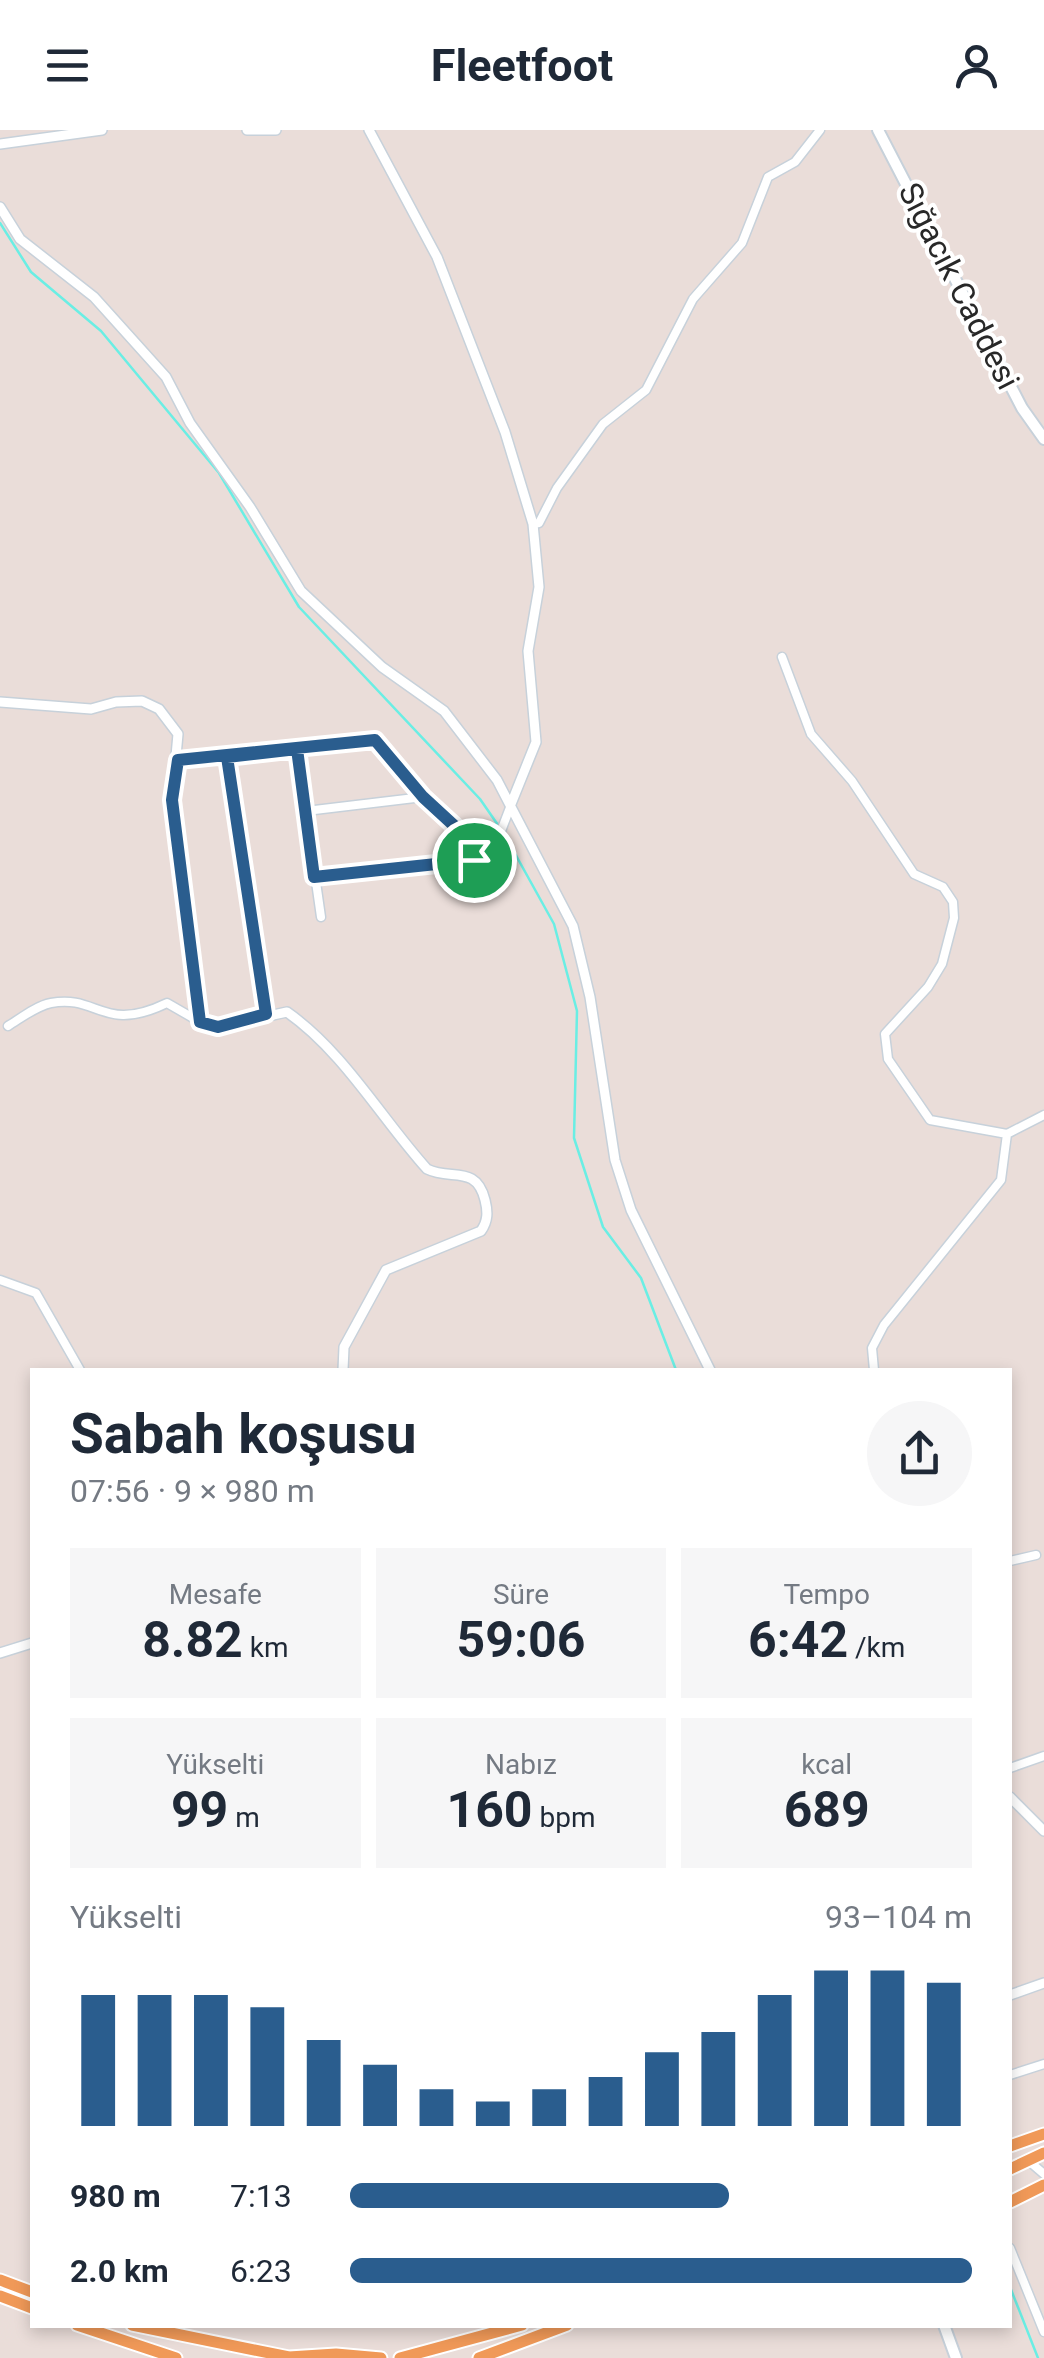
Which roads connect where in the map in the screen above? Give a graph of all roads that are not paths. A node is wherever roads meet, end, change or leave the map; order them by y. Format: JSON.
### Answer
{"nodes":[{"id":1,"x":102,"y":130,"type":"edge"},
{"id":2,"x":247,"y":130,"type":"edge"},
{"id":3,"x":276,"y":130,"type":"edge"},
{"id":4,"x":369,"y":130,"type":"edge"},
{"id":5,"x":820,"y":130,"type":"edge"},
{"id":6,"x":878,"y":130,"type":"edge"},
{"id":7,"x":0,"y":144,"type":"edge"},
{"id":8,"x":0,"y":207,"type":"edge"},
{"id":9,"x":1044,"y":439,"type":"edge"},
{"id":10,"x":533,"y":524,"type":"junction"},
{"id":11,"x":782,"y":657,"type":"dead end"},
{"id":12,"x":0,"y":702,"type":"edge"},
{"id":13,"x":297,"y":749,"type":"junction"},
{"id":14,"x":227,"y":757,"type":"junction"},
{"id":15,"x":178,"y":760,"type":"junction"},
{"id":16,"x":423,"y":797,"type":"junction"},
{"id":17,"x":511,"y":804,"type":"junction"},
{"id":18,"x":306,"y":811,"type":"junction"},
{"id":19,"x":474,"y":860,"type":"junction"},
{"id":20,"x":314,"y":877,"type":"junction"},
{"id":21,"x":321,"y":917,"type":"dead end"},
{"id":22,"x":266,"y":1014,"type":"junction"},
{"id":23,"x":200,"y":1022,"type":"junction"},
{"id":24,"x":8,"y":1026,"type":"dead end"},
{"id":25,"x":1044,"y":1114,"type":"edge"},
{"id":26,"x":1007,"y":1134,"type":"junction"},
{"id":27,"x":0,"y":1280,"type":"edge"},
{"id":28,"x":79,"y":1368,"type":"edge"},
{"id":29,"x":344,"y":1368,"type":"edge"},
{"id":30,"x":709,"y":1368,"type":"edge"},
{"id":31,"x":874,"y":1368,"type":"edge"},
{"id":32,"x":1036,"y":1555,"type":"dead end"},
{"id":33,"x":1012,"y":1561,"type":"edge"},
{"id":34,"x":30,"y":1644,"type":"edge"},
{"id":35,"x":0,"y":1653,"type":"edge"},
{"id":36,"x":1044,"y":1756,"type":"edge"},
{"id":37,"x":1012,"y":1767,"type":"edge"},
{"id":38,"x":1012,"y":1799,"type":"edge"},
{"id":39,"x":1044,"y":1831,"type":"edge"},
{"id":40,"x":1044,"y":1982,"type":"edge"},
{"id":41,"x":1012,"y":1994,"type":"edge"},
{"id":42,"x":1044,"y":2064,"type":"edge"},
{"id":43,"x":1012,"y":2074,"type":"edge"},
{"id":44,"x":1044,"y":2134,"type":"edge"},
{"id":45,"x":1012,"y":2142,"type":"edge"},
{"id":46,"x":1044,"y":2154,"type":"edge"},
{"id":47,"x":1030,"y":2162,"type":"junction"},
{"id":48,"x":1012,"y":2168,"type":"edge"},
{"id":49,"x":1044,"y":2174,"type":"edge"},
{"id":50,"x":1044,"y":2184,"type":"edge"},
{"id":51,"x":1012,"y":2201,"type":"edge"},
{"id":52,"x":1012,"y":2253,"type":"edge"},
{"id":53,"x":0,"y":2280,"type":"edge"},
{"id":54,"x":30,"y":2291,"type":"edge"},
{"id":55,"x":0,"y":2296,"type":"edge"},
{"id":56,"x":30,"y":2307,"type":"edge"},
{"id":57,"x":86,"y":2328,"type":"edge"},
{"id":58,"x":147,"y":2328,"type":"edge"},
{"id":59,"x":511,"y":2328,"type":"edge"},
{"id":60,"x":559,"y":2328,"type":"edge"},
{"id":61,"x":945,"y":2328,"type":"edge"},
{"id":62,"x":1044,"y":2332,"type":"edge"},
{"id":63,"x":322,"y":2357,"type":"edge"},
{"id":64,"x":355,"y":2357,"type":"edge"},
{"id":65,"x":176,"y":2358,"type":"edge"},
{"id":66,"x":381,"y":2358,"type":"edge"},
{"id":67,"x":400,"y":2358,"type":"edge"},
{"id":68,"x":479,"y":2358,"type":"edge"},
{"id":69,"x":956,"y":2358,"type":"edge"}],
"edges":[{"from":1,"to":7,"type":"street"},
{"from":2,"to":3,"type":"street"},
{"from":4,"to":10,"type":"street"},
{"from":5,"to":10,"type":"street"},
{"from":6,"to":9,"type":"main road","name":"Sığacık Caddesi"},
{"from":8,"to":17,"type":"street"},
{"from":10,"to":17,"type":"street"},
{"from":11,"to":26,"type":"street"},
{"from":12,"to":15,"type":"street"},
{"from":13,"to":14,"type":"street"},
{"from":13,"to":16,"type":"street"},
{"from":13,"to":18,"type":"street"},
{"from":14,"to":15,"type":"street"},
{"from":14,"to":22,"type":"street"},
{"from":15,"to":23,"type":"street"},
{"from":16,"to":18,"type":"street"},
{"from":16,"to":19,"type":"street"},
{"from":17,"to":19,"type":"street"},
{"from":17,"to":30,"type":"street"},
{"from":18,"to":20,"type":"street"},
{"from":19,"to":20,"type":"street"},
{"from":20,"to":21,"type":"street"},
{"from":22,"to":23,"type":"street"},
{"from":22,"to":29,"type":"street"},
{"from":23,"to":24,"type":"street"},
{"from":25,"to":26,"type":"street"},
{"from":26,"to":31,"type":"street"},
{"from":27,"to":28,"type":"street"},
{"from":32,"to":33,"type":"street"},
{"from":34,"to":35,"type":"street"},
{"from":36,"to":37,"type":"street"},
{"from":38,"to":39,"type":"street"},
{"from":40,"to":41,"type":"street"},
{"from":42,"to":43,"type":"street"},
{"from":44,"to":45,"type":"main road"},
{"from":46,"to":47,"type":"main road"},
{"from":47,"to":48,"type":"main road"},
{"from":47,"to":49,"type":"street"},
{"from":50,"to":51,"type":"main road"},
{"from":52,"to":62,"type":"street"},
{"from":53,"to":54,"type":"main road"},
{"from":55,"to":56,"type":"main road"},
{"from":57,"to":65,"type":"main road"},
{"from":58,"to":63,"type":"main road"},
{"from":59,"to":67,"type":"main road"},
{"from":60,"to":68,"type":"main road"},
{"from":61,"to":69,"type":"main road"},
{"from":63,"to":64,"type":"main road"},
{"from":64,"to":66,"type":"main road"}]}
